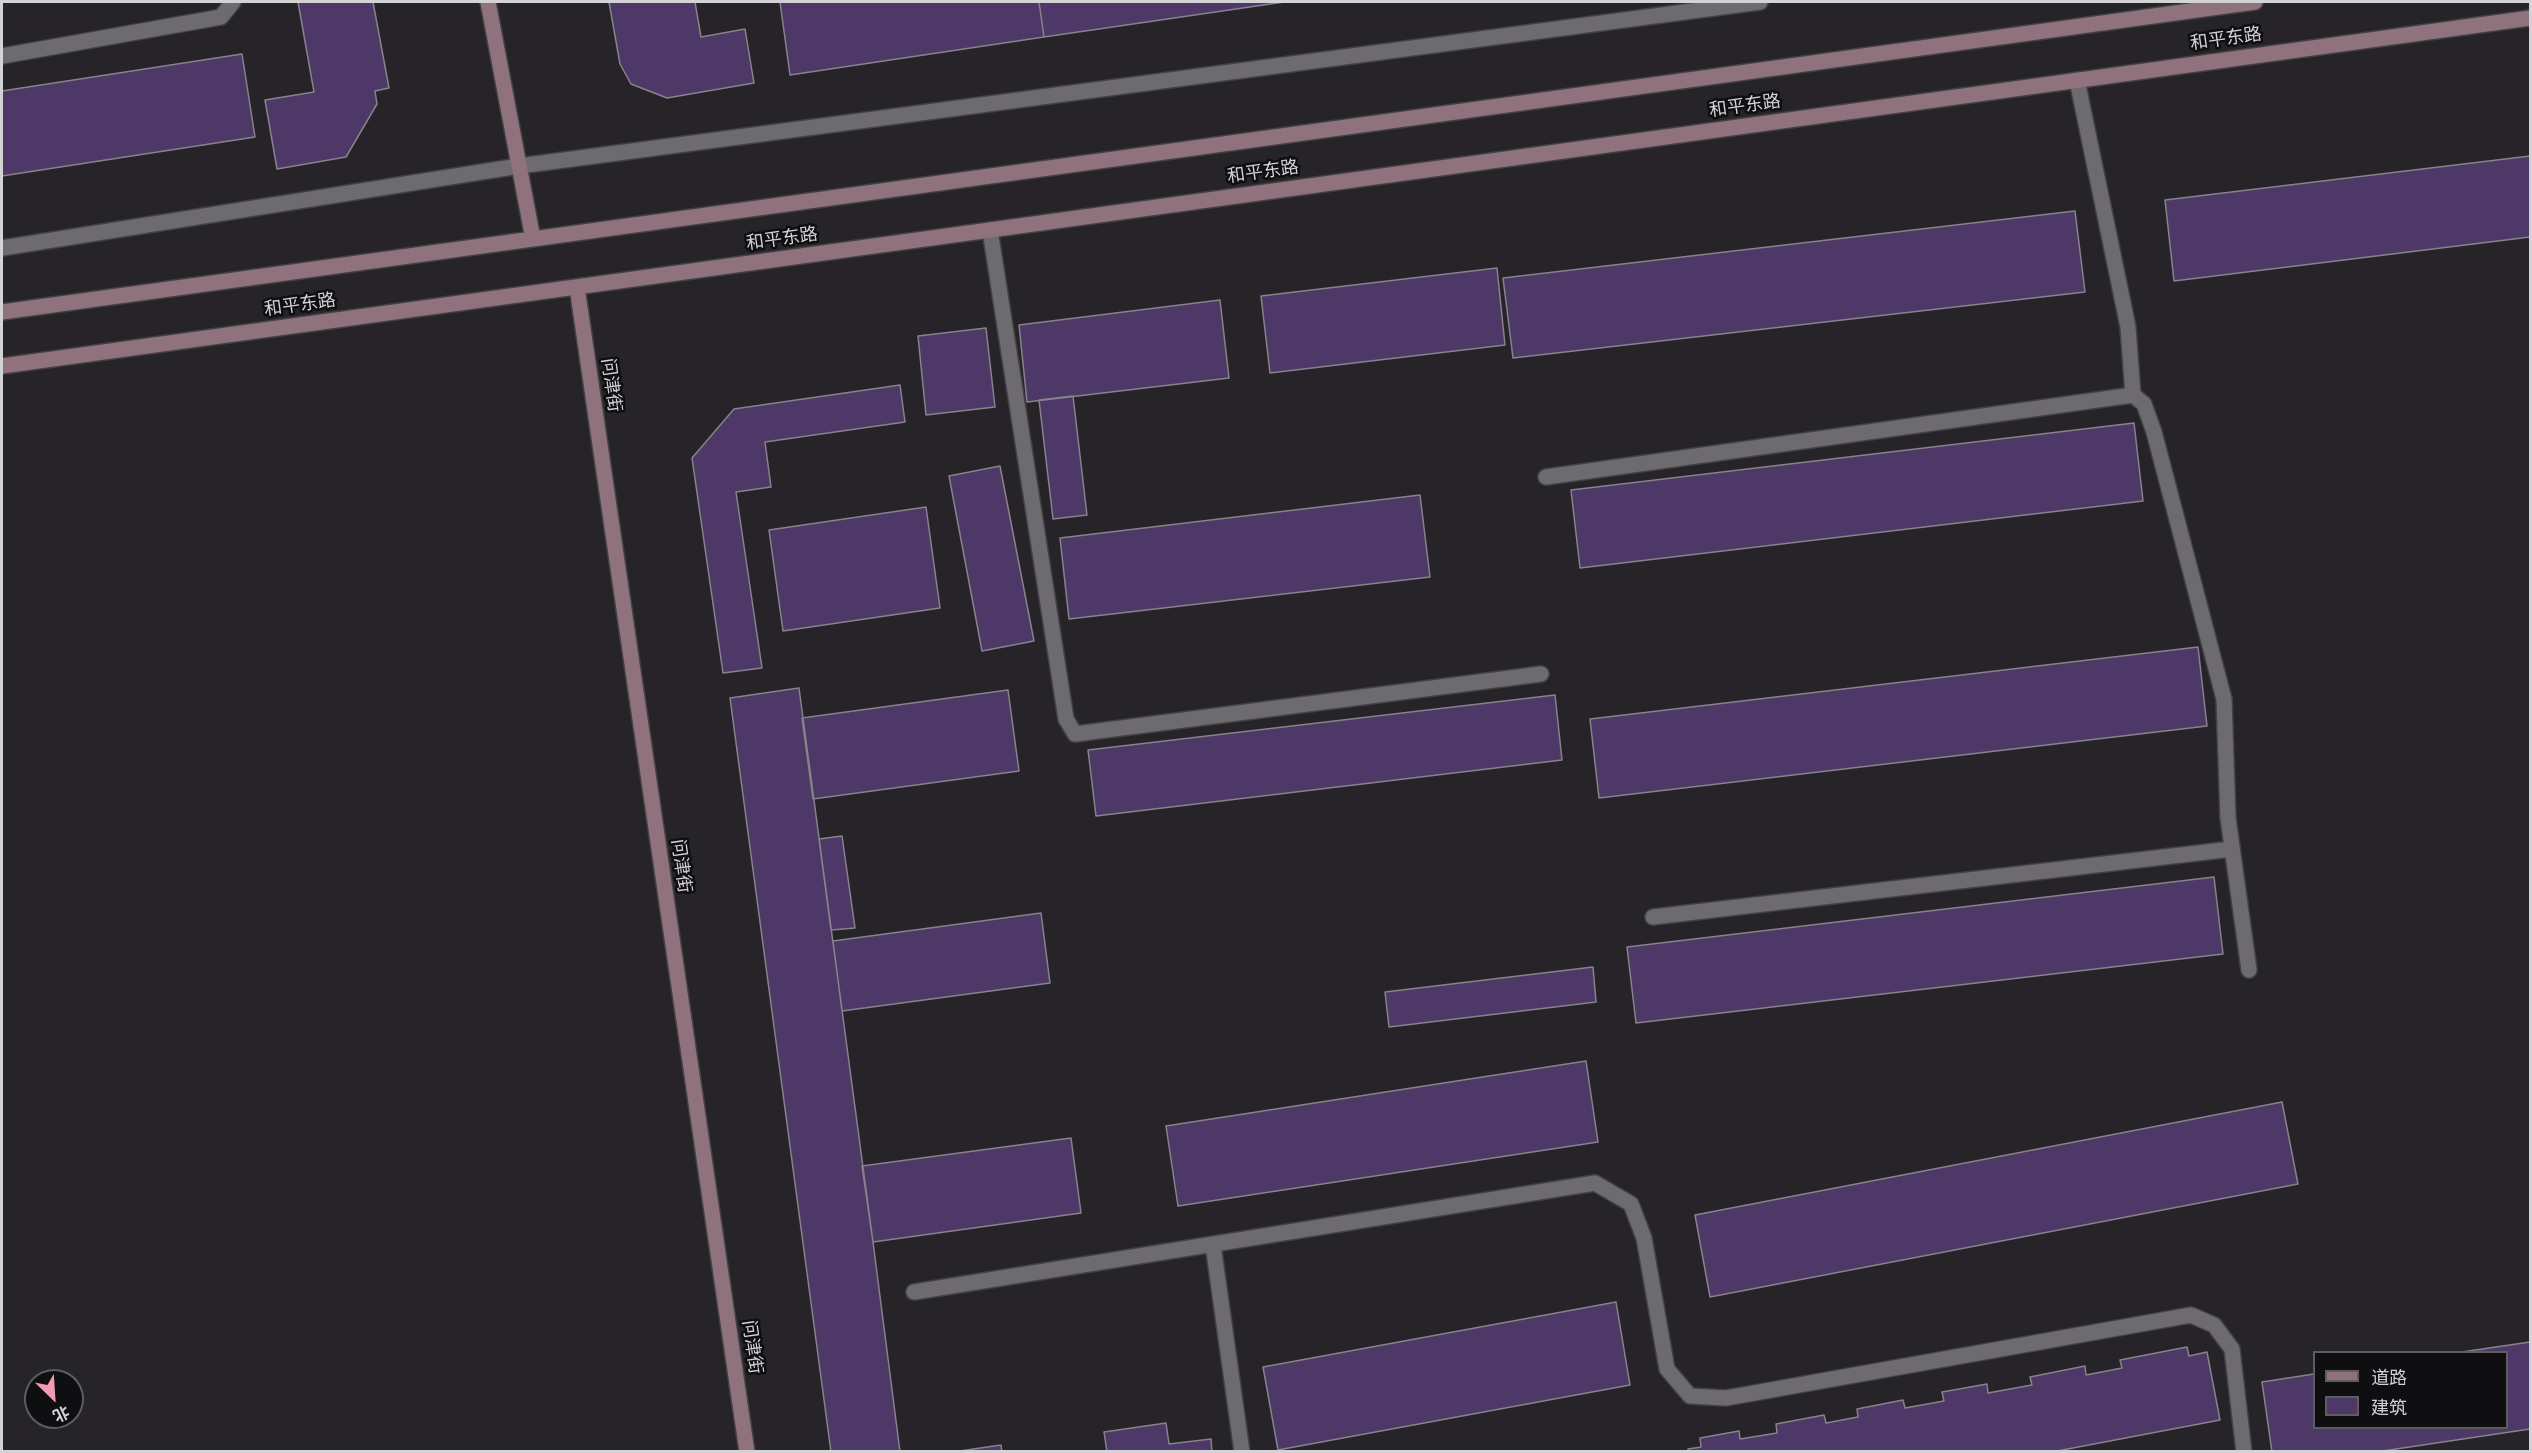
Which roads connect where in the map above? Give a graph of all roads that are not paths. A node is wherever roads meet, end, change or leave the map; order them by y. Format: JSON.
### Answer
{"nodes":[{"id":1,"x":233,"y":2,"type":"edge"},
{"id":2,"x":488,"y":2,"type":"edge"},
{"id":3,"x":1760,"y":2,"type":"edge"},
{"id":4,"x":2255,"y":2,"type":"edge"},
{"id":5,"x":2530,"y":18,"type":"edge"},
{"id":6,"x":2,"y":56,"type":"edge"},
{"id":7,"x":2077,"y":80,"type":"junction"},
{"id":8,"x":519,"y":166,"type":"junction"},
{"id":9,"x":990,"y":230,"type":"junction"},
{"id":10,"x":533,"y":239,"type":"junction"},
{"id":11,"x":2,"y":248,"type":"edge"},
{"id":12,"x":577,"y":287,"type":"junction"},
{"id":13,"x":2,"y":312,"type":"edge"},
{"id":14,"x":2,"y":366,"type":"edge"},
{"id":15,"x":2133,"y":394,"type":"junction"},
{"id":16,"x":1546,"y":477,"type":"dead end"},
{"id":17,"x":1541,"y":674,"type":"dead end"},
{"id":18,"x":2232,"y":849,"type":"junction"},
{"id":19,"x":1653,"y":917,"type":"dead end"},
{"id":20,"x":2249,"y":970,"type":"dead end"},
{"id":21,"x":1213,"y":1245,"type":"junction"},
{"id":22,"x":914,"y":1292,"type":"dead end"},
{"id":23,"x":747,"y":1452,"type":"edge"},
{"id":24,"x":1242,"y":1452,"type":"edge"},
{"id":25,"x":2244,"y":1452,"type":"edge"}],
"edges":[{"from":1,"to":6,"type":"street"},
{"from":2,"to":8,"type":"main road"},
{"from":3,"to":8,"type":"street"},
{"from":4,"to":10,"type":"main road","name":"和平东路"},
{"from":5,"to":7,"type":"main road","name":"和平东路"},
{"from":7,"to":9,"type":"main road","name":"和平东路"},
{"from":7,"to":15,"type":"street"},
{"from":8,"to":10,"type":"main road"},
{"from":8,"to":11,"type":"street"},
{"from":9,"to":12,"type":"main road","name":"和平东路"},
{"from":9,"to":17,"type":"street"},
{"from":10,"to":13,"type":"main road","name":"和平东路"},
{"from":12,"to":14,"type":"main road","name":"和平东路"},
{"from":12,"to":23,"type":"main road","name":"问津街"},
{"from":15,"to":16,"type":"street"},
{"from":15,"to":18,"type":"street"},
{"from":18,"to":19,"type":"street"},
{"from":18,"to":20,"type":"street"},
{"from":21,"to":22,"type":"street"},
{"from":21,"to":24,"type":"street"},
{"from":21,"to":25,"type":"street"}]}
